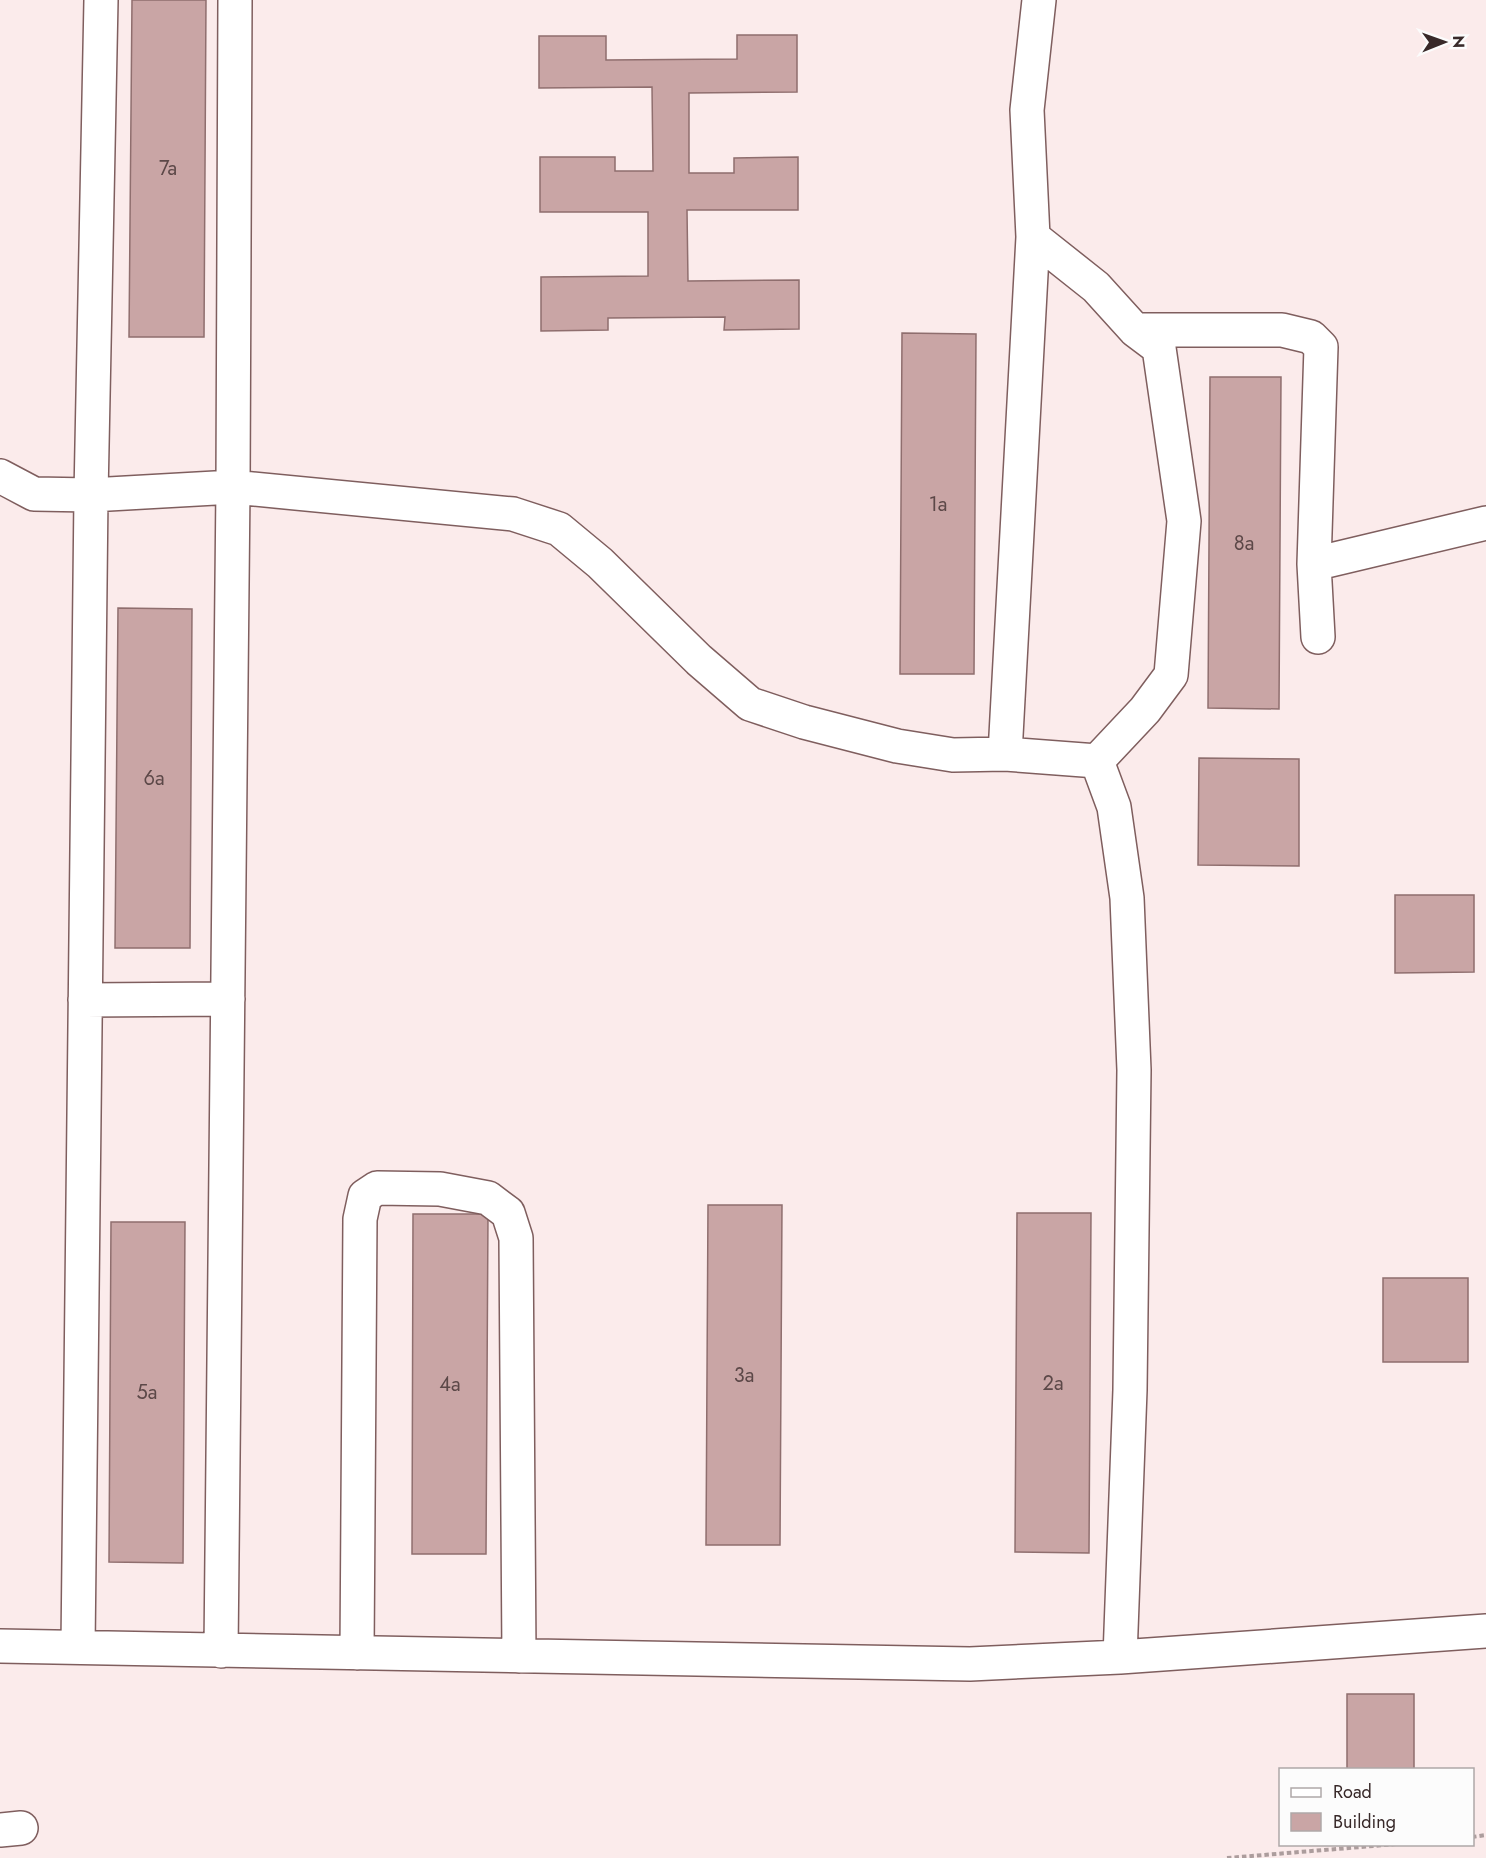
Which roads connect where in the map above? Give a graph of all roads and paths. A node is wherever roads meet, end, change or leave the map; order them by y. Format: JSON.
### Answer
{"nodes":[{"id":1,"x":101,"y":0,"type":"edge"},
{"id":2,"x":236,"y":0,"type":"edge"},
{"id":3,"x":1039,"y":0,"type":"edge"},
{"id":4,"x":1033,"y":237,"type":"junction"},
{"id":5,"x":1136,"y":330,"type":"junction"},
{"id":6,"x":0,"y":476,"type":"edge"},
{"id":7,"x":233,"y":487,"type":"junction"},
{"id":8,"x":91,"y":495,"type":"junction"},
{"id":9,"x":1486,"y":522,"type":"edge"},
{"id":10,"x":1314,"y":564,"type":"junction"},
{"id":11,"x":1318,"y":637,"type":"dead end"},
{"id":12,"x":1005,"y":754,"type":"junction"},
{"id":13,"x":1097,"y":761,"type":"junction"},
{"id":14,"x":228,"y":999,"type":"junction"},
{"id":15,"x":85,"y":1000,"type":"junction"},
{"id":16,"x":1486,"y":1631,"type":"edge"},
{"id":17,"x":0,"y":1646,"type":"edge"},
{"id":18,"x":78,"y":1647,"type":"junction"},
{"id":19,"x":220,"y":1651,"type":"junction"},
{"id":20,"x":357,"y":1653,"type":"junction"},
{"id":21,"x":519,"y":1656,"type":"junction"},
{"id":22,"x":1120,"y":1657,"type":"junction"},
{"id":23,"x":1384,"y":1846,"type":"edge"},
{"id":24,"x":1227,"y":1858,"type":"edge"}],
"edges":[{"from":1,"to":8,"type":"street"},
{"from":2,"to":7,"type":"street"},
{"from":3,"to":4,"type":"street"},
{"from":4,"to":5,"type":"street"},
{"from":4,"to":12,"type":"street"},
{"from":5,"to":10,"type":"street"},
{"from":5,"to":13,"type":"street"},
{"from":6,"to":8,"type":"street"},
{"from":7,"to":8,"type":"street"},
{"from":7,"to":12,"type":"street"},
{"from":7,"to":14,"type":"street"},
{"from":8,"to":15,"type":"street"},
{"from":9,"to":10,"type":"street"},
{"from":10,"to":11,"type":"street"},
{"from":12,"to":13,"type":"street"},
{"from":13,"to":22,"type":"street"},
{"from":14,"to":15,"type":"street"},
{"from":14,"to":19,"type":"street"},
{"from":15,"to":18,"type":"street"},
{"from":16,"to":22,"type":"street"},
{"from":17,"to":18,"type":"street"},
{"from":18,"to":19,"type":"street"},
{"from":19,"to":20,"type":"street"},
{"from":20,"to":21,"type":"street"},
{"from":20,"to":21,"type":"street"},
{"from":21,"to":22,"type":"street"},
{"from":23,"to":24,"type":"path"}]}
